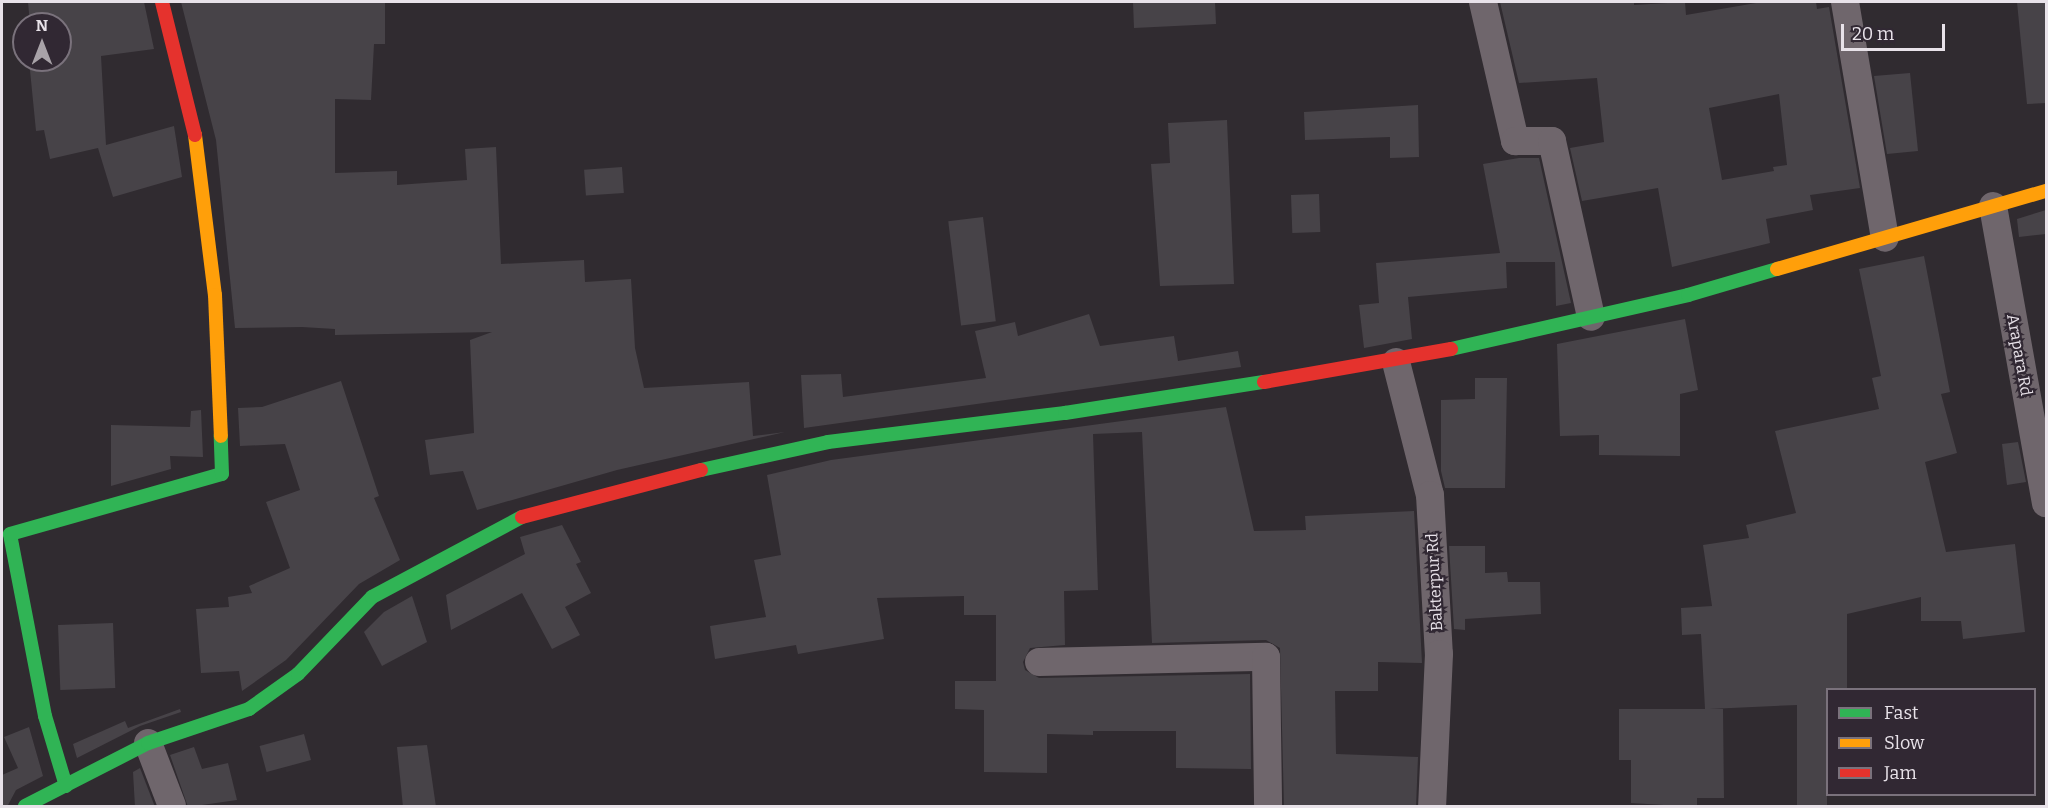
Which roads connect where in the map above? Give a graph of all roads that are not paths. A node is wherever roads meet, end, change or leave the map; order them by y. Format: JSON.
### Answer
{"nodes":[{"id":1,"x":162,"y":2,"type":"edge"},
{"id":2,"x":1483,"y":2,"type":"edge"},
{"id":3,"x":1845,"y":2,"type":"edge"},
{"id":4,"x":2046,"y":191,"type":"edge"},
{"id":5,"x":1993,"y":206,"type":"junction"},
{"id":6,"x":1885,"y":238,"type":"junction"},
{"id":7,"x":1591,"y":317,"type":"junction"},
{"id":8,"x":1396,"y":362,"type":"junction"},
{"id":9,"x":2046,"y":503,"type":"edge"},
{"id":10,"x":1039,"y":662,"type":"dead end"},
{"id":11,"x":148,"y":743,"type":"junction"},
{"id":12,"x":66,"y":786,"type":"junction"},
{"id":13,"x":26,"y":807,"type":"edge"},
{"id":14,"x":172,"y":807,"type":"edge"},
{"id":15,"x":1268,"y":807,"type":"edge"},
{"id":16,"x":1432,"y":807,"type":"edge"}],
"edges":[{"from":1,"to":12,"type":"street"},
{"from":2,"to":7,"type":"street"},
{"from":3,"to":6,"type":"street"},
{"from":4,"to":5,"type":"street"},
{"from":5,"to":6,"type":"street"},
{"from":5,"to":9,"type":"street","name":"Arapara Rd"},
{"from":6,"to":7,"type":"street"},
{"from":7,"to":8,"type":"street"},
{"from":8,"to":11,"type":"street"},
{"from":8,"to":16,"type":"street","name":"Bakterpur Rd"},
{"from":10,"to":15,"type":"street"},
{"from":11,"to":12,"type":"street"},
{"from":11,"to":14,"type":"street"},
{"from":12,"to":13,"type":"street"}]}
